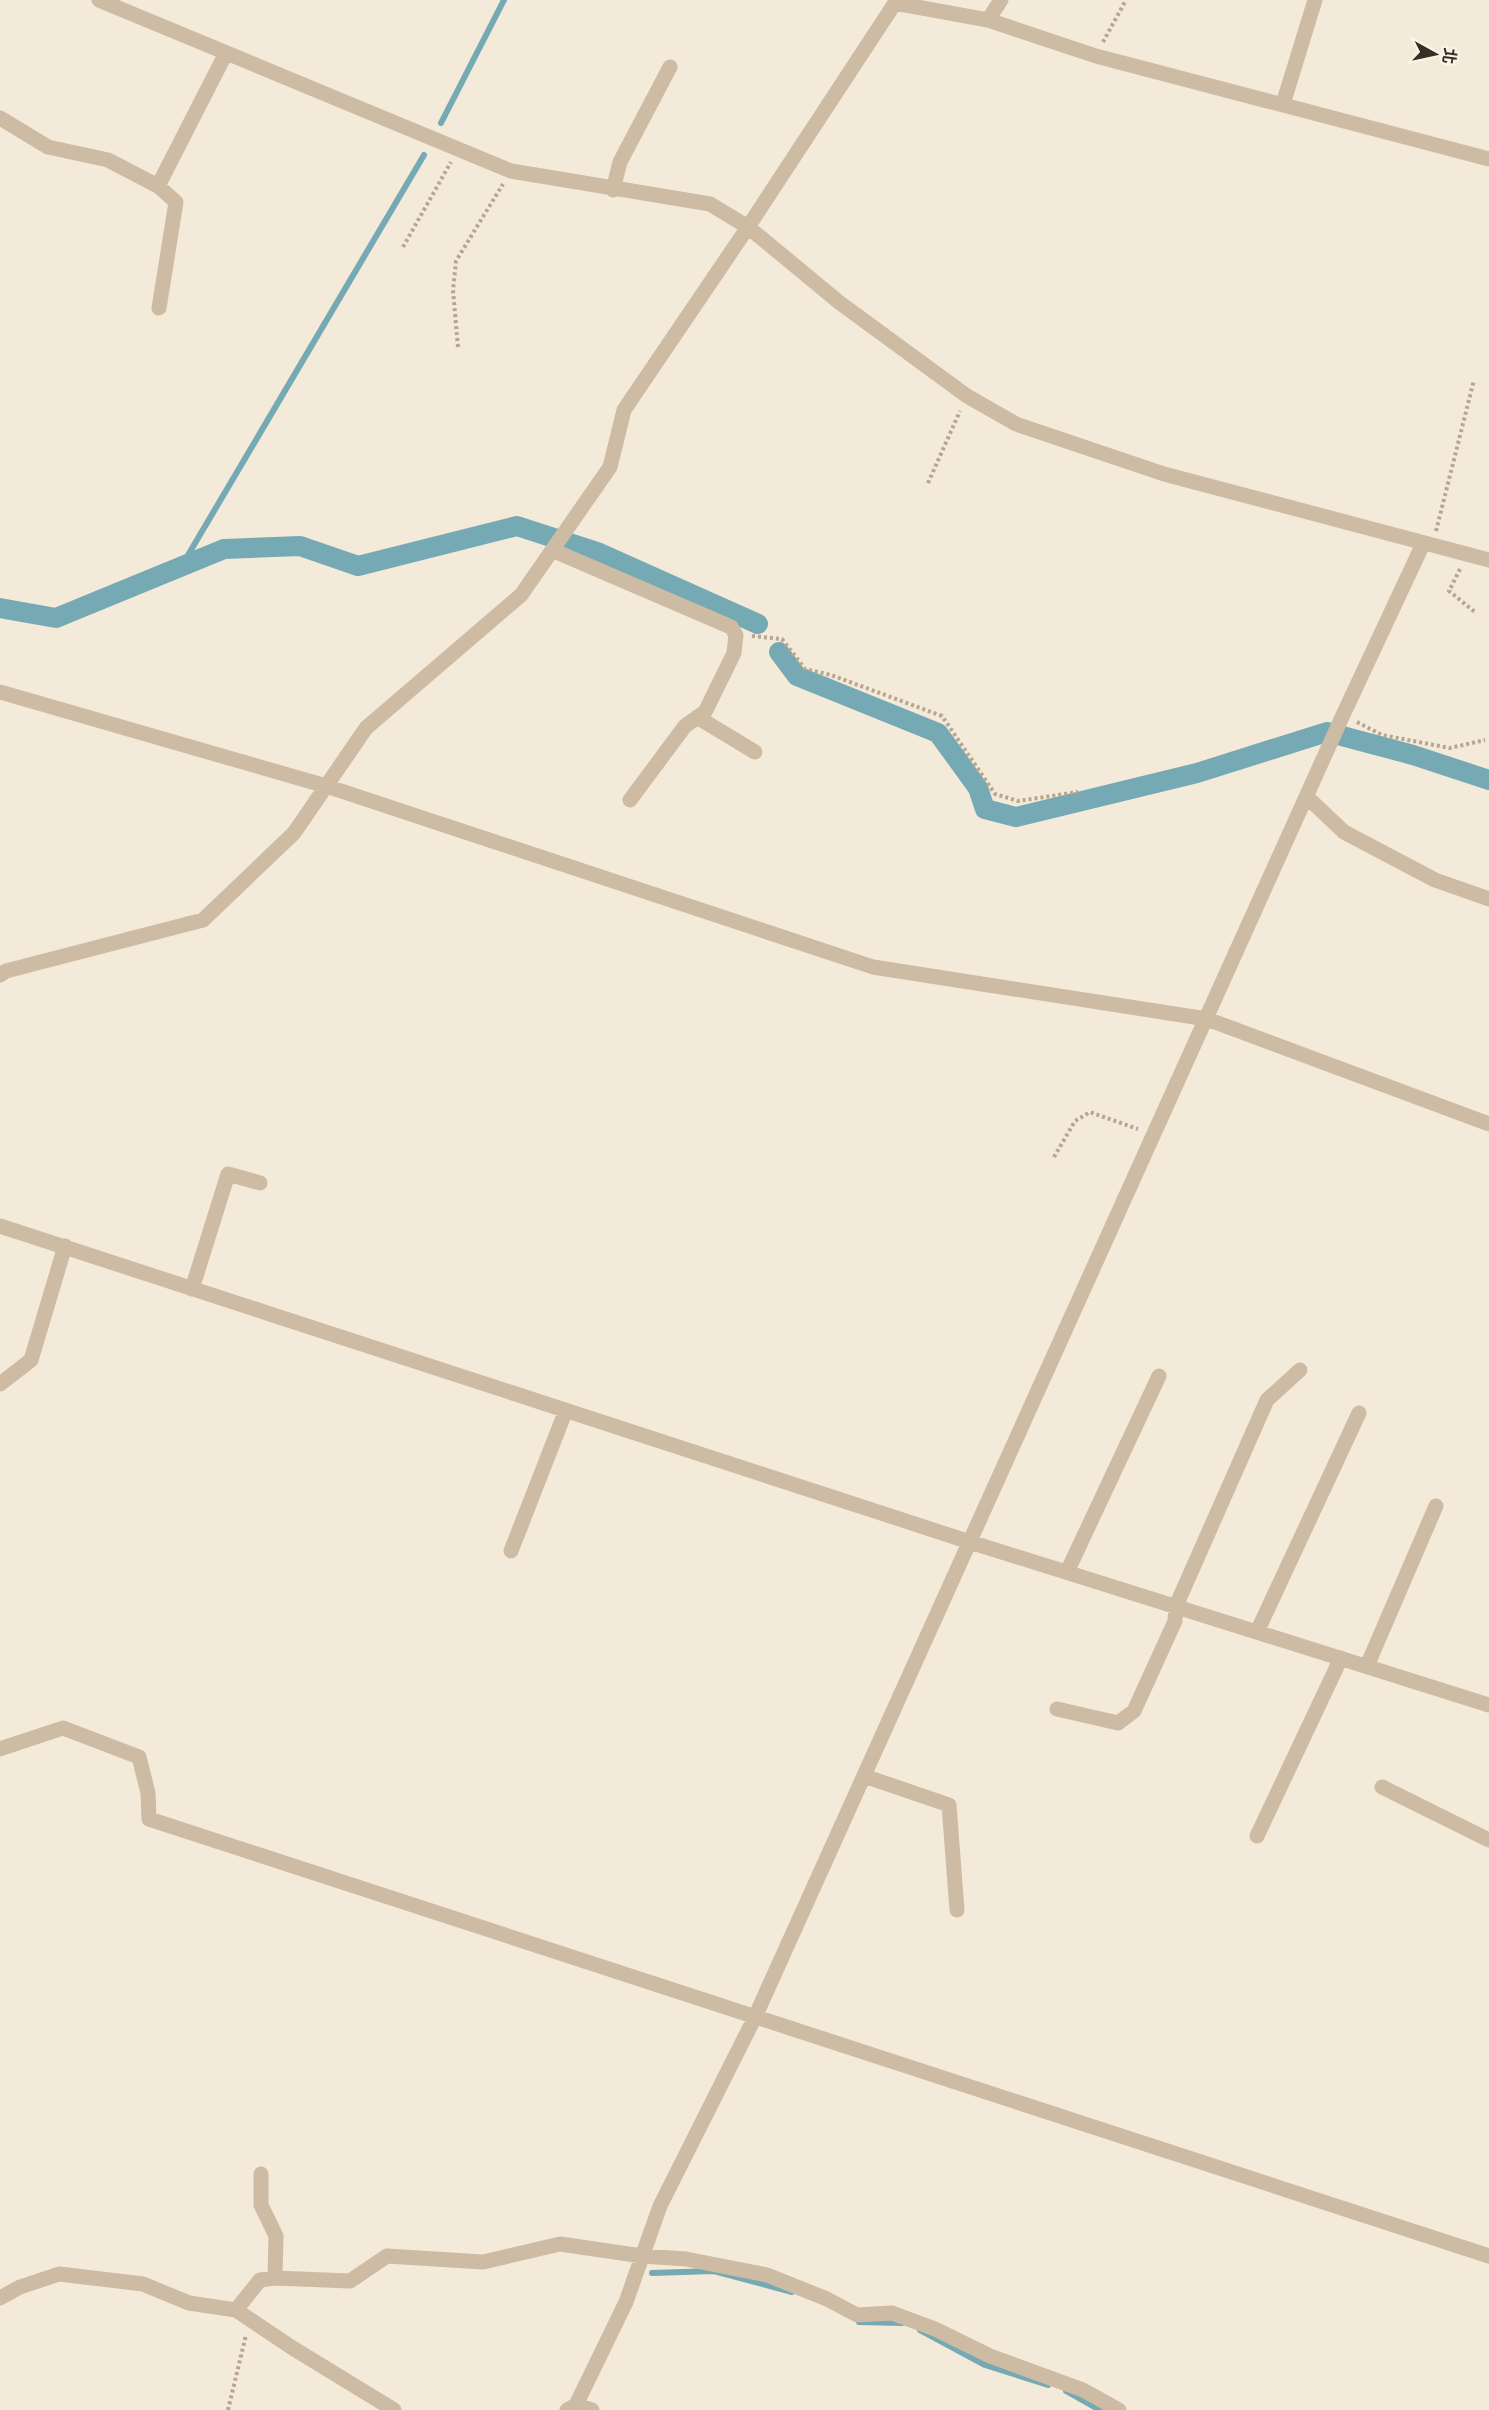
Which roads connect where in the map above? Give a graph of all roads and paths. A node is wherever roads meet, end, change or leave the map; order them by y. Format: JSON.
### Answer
{"nodes":[{"id":1,"x":99,"y":0,"type":"edge"},
{"id":2,"x":1001,"y":0,"type":"edge"},
{"id":3,"x":1126,"y":0,"type":"edge"},
{"id":4,"x":1315,"y":0,"type":"edge"},
{"id":5,"x":896,"y":2,"type":"edge"},
{"id":6,"x":988,"y":20,"type":"junction"},
{"id":7,"x":226,"y":53,"type":"junction"},
{"id":8,"x":1096,"y":56,"type":"junction"},
{"id":9,"x":670,"y":67,"type":"dead end"},
{"id":10,"x":1283,"y":104,"type":"junction"},
{"id":11,"x":0,"y":118,"type":"edge"},
{"id":12,"x":458,"y":149,"type":"junction"},
{"id":13,"x":1489,"y":159,"type":"edge"},
{"id":14,"x":511,"y":171,"type":"junction"},
{"id":15,"x":158,"y":186,"type":"junction"},
{"id":16,"x":613,"y":190,"type":"junction"},
{"id":17,"x":748,"y":227,"type":"junction"},
{"id":18,"x":403,"y":247,"type":"dead end"},
{"id":19,"x":159,"y":308,"type":"dead end"},
{"id":20,"x":458,"y":347,"type":"dead end"},
{"id":21,"x":1474,"y":380,"type":"dead end"},
{"id":22,"x":967,"y":396,"type":"junction"},
{"id":23,"x":928,"y":483,"type":"dead end"},
{"id":24,"x":1428,"y":545,"type":"junction"},
{"id":25,"x":552,"y":550,"type":"junction"},
{"id":26,"x":1468,"y":555,"type":"junction"},
{"id":27,"x":1489,"y":560,"type":"edge"},
{"id":28,"x":1475,"y":612,"type":"dead end"},
{"id":29,"x":736,"y":635,"type":"junction"},
{"id":30,"x":0,"y":692,"type":"edge"},
{"id":31,"x":1343,"y":715,"type":"junction"},
{"id":32,"x":698,"y":717,"type":"junction"},
{"id":33,"x":1485,"y":740,"type":"dead end"},
{"id":34,"x":755,"y":752,"type":"dead end"},
{"id":35,"x":326,"y":786,"type":"junction"},
{"id":36,"x":1078,"y":792,"type":"dead end"},
{"id":37,"x":1307,"y":797,"type":"junction"},
{"id":38,"x":630,"y":800,"type":"dead end"},
{"id":39,"x":1489,"y":899,"type":"edge"},
{"id":40,"x":0,"y":975,"type":"edge"},
{"id":41,"x":1207,"y":1019,"type":"junction"},
{"id":42,"x":1489,"y":1124,"type":"edge"},
{"id":43,"x":1155,"y":1135,"type":"junction"},
{"id":44,"x":1054,"y":1157,"type":"dead end"},
{"id":45,"x":260,"y":1183,"type":"dead end"},
{"id":46,"x":0,"y":1226,"type":"edge"},
{"id":47,"x":65,"y":1246,"type":"junction"},
{"id":48,"x":192,"y":1289,"type":"junction"},
{"id":49,"x":1300,"y":1370,"type":"dead end"},
{"id":50,"x":1159,"y":1376,"type":"dead end"},
{"id":51,"x":0,"y":1384,"type":"edge"},
{"id":52,"x":566,"y":1410,"type":"junction"},
{"id":53,"x":1359,"y":1413,"type":"dead end"},
{"id":54,"x":1436,"y":1506,"type":"dead end"},
{"id":55,"x":970,"y":1542,"type":"junction"},
{"id":56,"x":511,"y":1551,"type":"dead end"},
{"id":57,"x":1067,"y":1572,"type":"junction"},
{"id":58,"x":1176,"y":1606,"type":"junction"},
{"id":59,"x":1257,"y":1632,"type":"junction"},
{"id":60,"x":1341,"y":1658,"type":"junction"},
{"id":61,"x":1367,"y":1666,"type":"junction"},
{"id":62,"x":1489,"y":1705,"type":"edge"},
{"id":63,"x":1057,"y":1709,"type":"dead end"},
{"id":64,"x":0,"y":1749,"type":"edge"},
{"id":65,"x":864,"y":1776,"type":"junction"},
{"id":66,"x":1382,"y":1786,"type":"dead end"},
{"id":67,"x":1257,"y":1836,"type":"dead end"},
{"id":68,"x":1489,"y":1840,"type":"edge"},
{"id":69,"x":957,"y":1910,"type":"dead end"},
{"id":70,"x":755,"y":2017,"type":"junction"},
{"id":71,"x":261,"y":2174,"type":"dead end"},
{"id":72,"x":642,"y":2256,"type":"junction"},
{"id":73,"x":1489,"y":2256,"type":"edge"},
{"id":74,"x":275,"y":2278,"type":"junction"},
{"id":75,"x":0,"y":2298,"type":"edge"},
{"id":76,"x":236,"y":2310,"type":"junction"},
{"id":77,"x":250,"y":2320,"type":"junction"},
{"id":78,"x":572,"y":2407,"type":"edge"},
{"id":79,"x":228,"y":2410,"type":"edge"},
{"id":80,"x":394,"y":2410,"type":"edge"},
{"id":81,"x":592,"y":2410,"type":"edge"},
{"id":82,"x":1119,"y":2410,"type":"edge"}],
"edges":[{"from":1,"to":7,"type":"street"},
{"from":2,"to":6,"type":"street"},
{"from":3,"to":8,"type":"path"},
{"from":4,"to":10,"type":"street"},
{"from":5,"to":6,"type":"street"},
{"from":5,"to":17,"type":"street"},
{"from":6,"to":8,"type":"street"},
{"from":7,"to":12,"type":"street"},
{"from":7,"to":15,"type":"street"},
{"from":8,"to":10,"type":"street"},
{"from":9,"to":16,"type":"street"},
{"from":10,"to":13,"type":"street"},
{"from":11,"to":15,"type":"street"},
{"from":12,"to":14,"type":"street"},
{"from":12,"to":18,"type":"path"},
{"from":14,"to":16,"type":"street"},
{"from":14,"to":20,"type":"path"},
{"from":15,"to":19,"type":"street"},
{"from":16,"to":17,"type":"street"},
{"from":17,"to":22,"type":"street"},
{"from":17,"to":25,"type":"street"},
{"from":21,"to":24,"type":"path"},
{"from":22,"to":23,"type":"path"},
{"from":22,"to":24,"type":"street"},
{"from":24,"to":26,"type":"street"},
{"from":24,"to":31,"type":"street"},
{"from":25,"to":29,"type":"street"},
{"from":25,"to":35,"type":"street"},
{"from":26,"to":27,"type":"street"},
{"from":26,"to":28,"type":"path"},
{"from":29,"to":32,"type":"street"},
{"from":29,"to":36,"type":"path"},
{"from":30,"to":35,"type":"street"},
{"from":31,"to":33,"type":"path"},
{"from":31,"to":37,"type":"street"},
{"from":32,"to":34,"type":"street"},
{"from":32,"to":38,"type":"street"},
{"from":35,"to":40,"type":"street"},
{"from":35,"to":41,"type":"street"},
{"from":37,"to":39,"type":"street"},
{"from":37,"to":41,"type":"street"},
{"from":41,"to":42,"type":"street"},
{"from":41,"to":43,"type":"street"},
{"from":43,"to":44,"type":"path"},
{"from":43,"to":55,"type":"street"},
{"from":45,"to":48,"type":"street"},
{"from":46,"to":47,"type":"street"},
{"from":47,"to":48,"type":"street"},
{"from":47,"to":51,"type":"street"},
{"from":48,"to":52,"type":"street"},
{"from":49,"to":58,"type":"street"},
{"from":50,"to":57,"type":"street"},
{"from":52,"to":55,"type":"street"},
{"from":52,"to":56,"type":"street"},
{"from":53,"to":59,"type":"street"},
{"from":54,"to":61,"type":"street"},
{"from":55,"to":57,"type":"street"},
{"from":55,"to":65,"type":"street"},
{"from":57,"to":58,"type":"street"},
{"from":58,"to":59,"type":"street"},
{"from":58,"to":63,"type":"street"},
{"from":59,"to":60,"type":"street"},
{"from":60,"to":61,"type":"street"},
{"from":60,"to":67,"type":"street"},
{"from":61,"to":62,"type":"street"},
{"from":64,"to":70,"type":"street"},
{"from":65,"to":69,"type":"street"},
{"from":65,"to":70,"type":"street"},
{"from":66,"to":68,"type":"street"},
{"from":70,"to":72,"type":"street"},
{"from":70,"to":73,"type":"street"},
{"from":71,"to":74,"type":"street"},
{"from":72,"to":74,"type":"street"},
{"from":72,"to":78,"type":"street"},
{"from":72,"to":82,"type":"street"},
{"from":74,"to":76,"type":"street"},
{"from":75,"to":76,"type":"street"},
{"from":76,"to":77,"type":"street"},
{"from":77,"to":79,"type":"path"},
{"from":77,"to":80,"type":"street"},
{"from":78,"to":81,"type":"street"}]}
